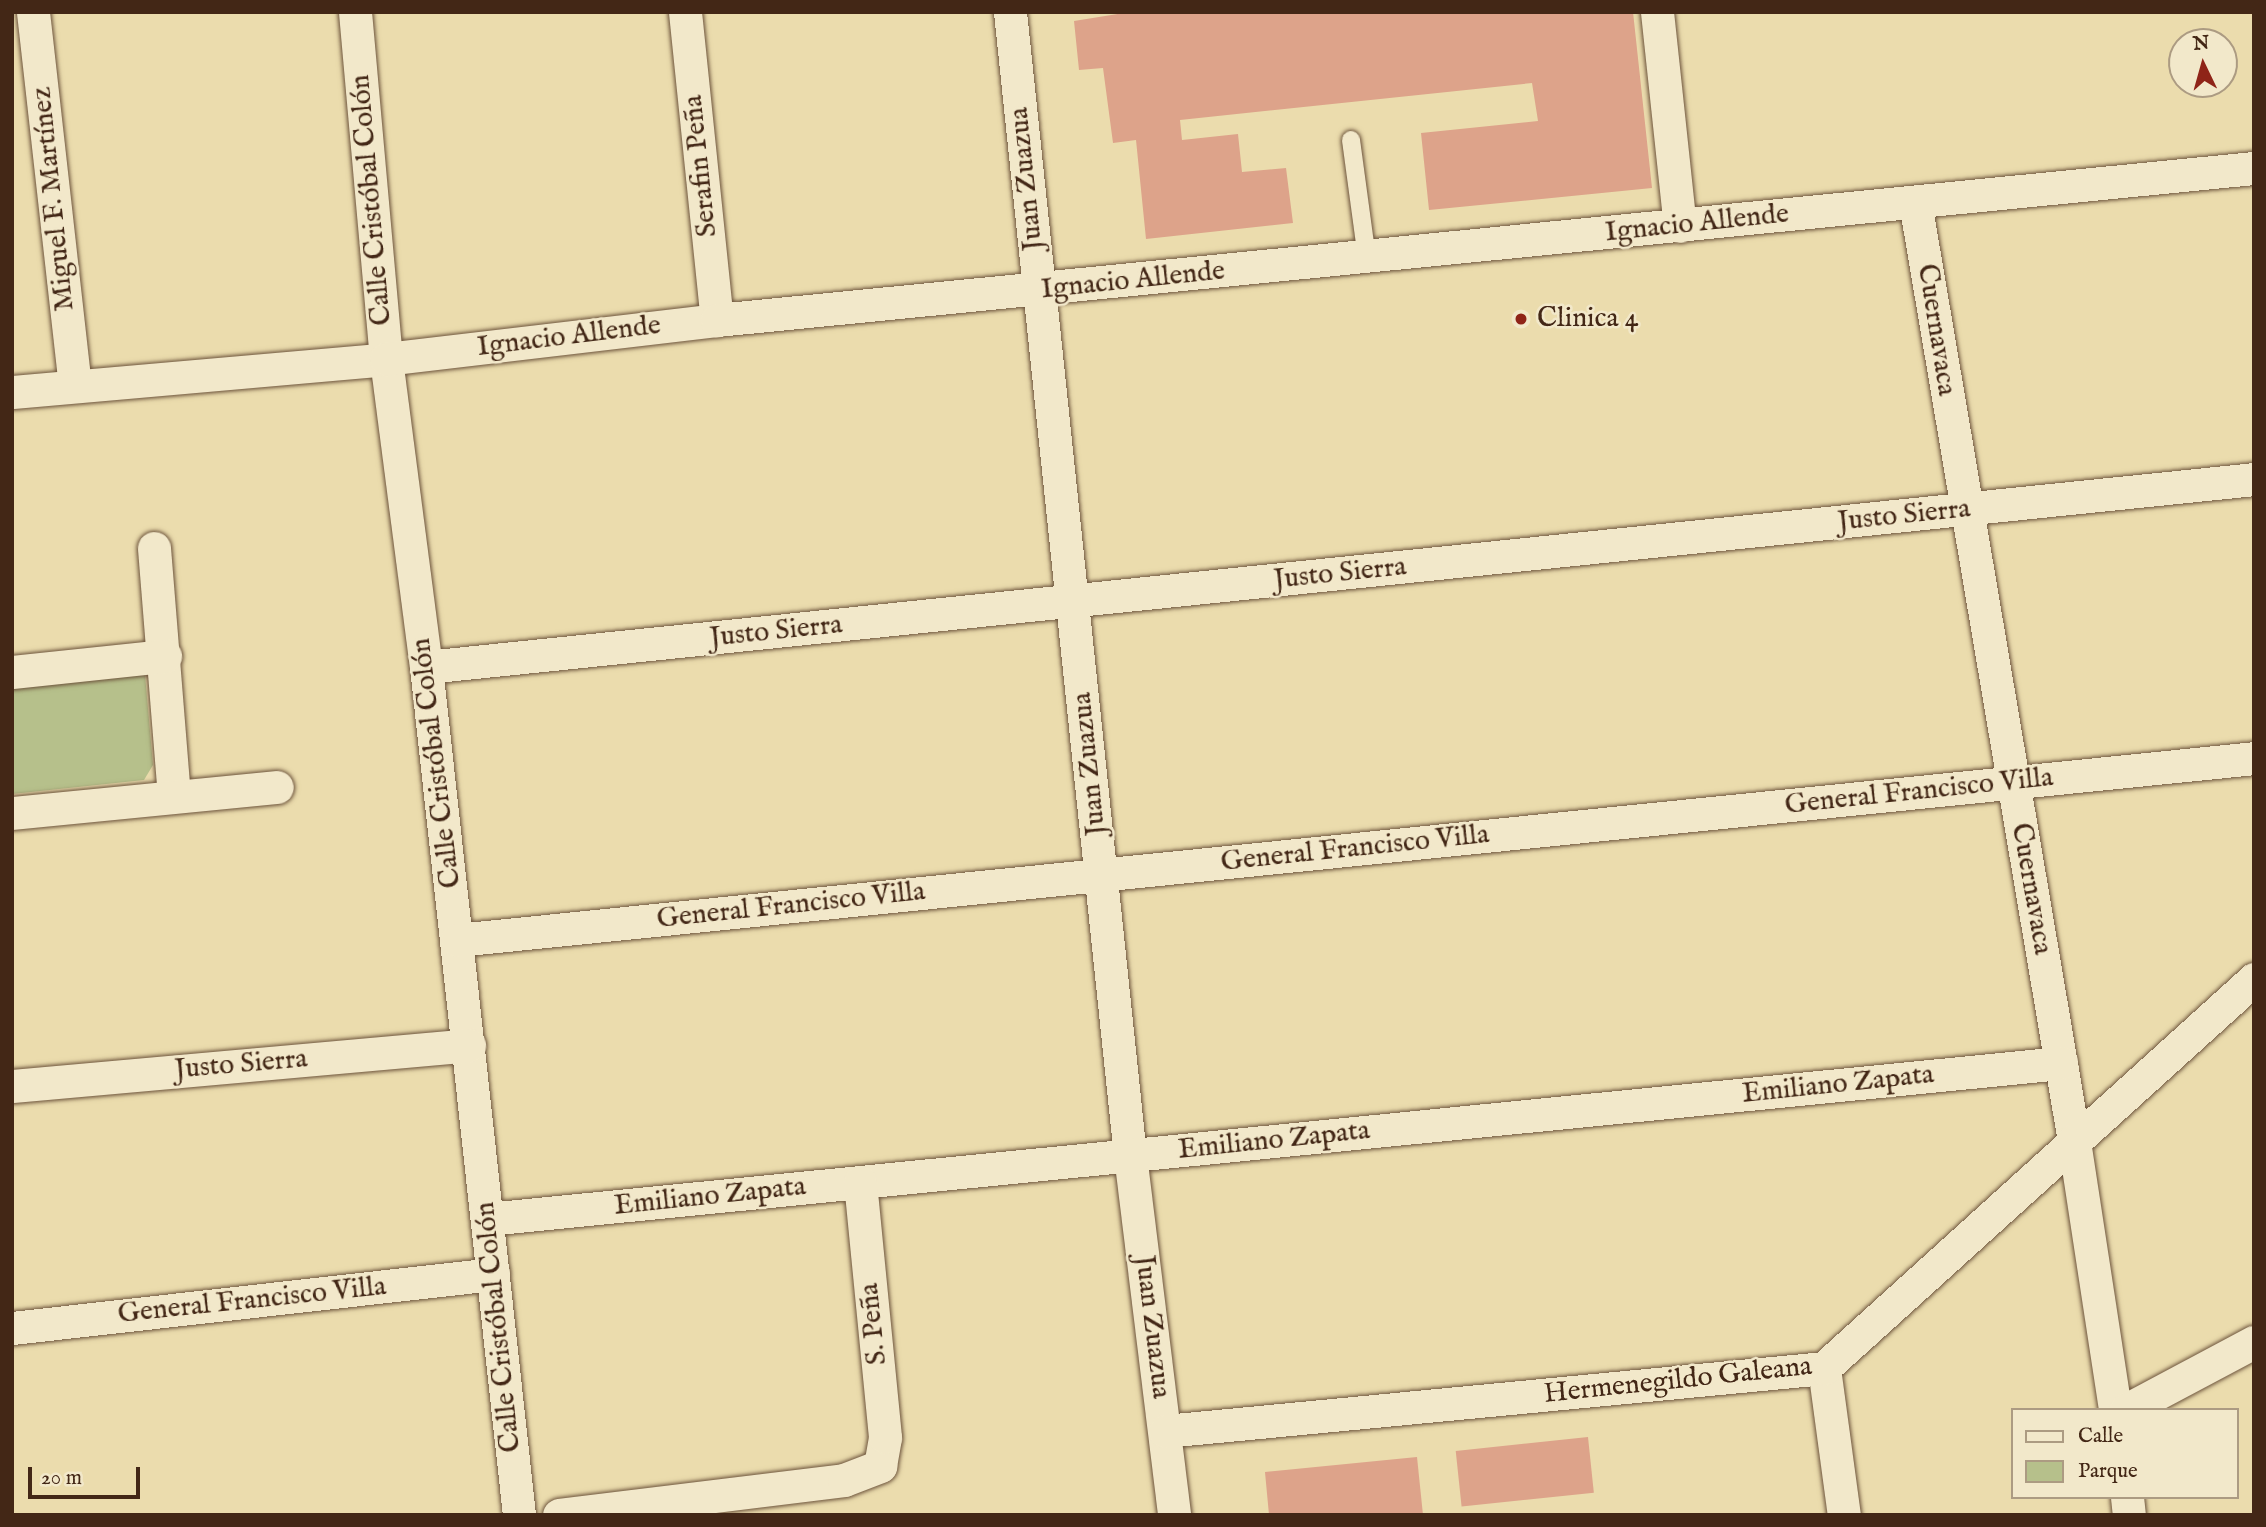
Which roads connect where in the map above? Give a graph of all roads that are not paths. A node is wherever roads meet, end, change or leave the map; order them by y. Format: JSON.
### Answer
{"nodes":[{"id":1,"x":33,"y":12,"type":"edge"},
{"id":2,"x":355,"y":12,"type":"edge"},
{"id":3,"x":685,"y":12,"type":"edge"},
{"id":4,"x":1010,"y":12,"type":"edge"},
{"id":5,"x":1657,"y":12,"type":"edge"},
{"id":6,"x":1351,"y":139,"type":"dead end"},
{"id":7,"x":2254,"y":168,"type":"edge"},
{"id":8,"x":1915,"y":202,"type":"junction"},
{"id":9,"x":1679,"y":226,"type":"junction"},
{"id":10,"x":1367,"y":258,"type":"junction"},
{"id":11,"x":1039,"y":291,"type":"junction"},
{"id":12,"x":717,"y":320,"type":"junction"},
{"id":13,"x":386,"y":359,"type":"junction"},
{"id":14,"x":75,"y":385,"type":"junction"},
{"id":15,"x":12,"y":392,"type":"edge"},
{"id":16,"x":2254,"y":480,"type":"edge"},
{"id":17,"x":1965,"y":509,"type":"junction"},
{"id":18,"x":154,"y":548,"type":"dead end"},
{"id":19,"x":1074,"y":602,"type":"junction"},
{"id":20,"x":165,"y":656,"type":"junction"},
{"id":21,"x":426,"y":667,"type":"junction"},
{"id":22,"x":12,"y":672,"type":"edge"},
{"id":23,"x":2254,"y":758,"type":"edge"},
{"id":24,"x":2012,"y":782,"type":"junction"},
{"id":25,"x":277,"y":787,"type":"dead end"},
{"id":26,"x":174,"y":796,"type":"junction"},
{"id":27,"x":12,"y":813,"type":"edge"},
{"id":28,"x":1101,"y":875,"type":"junction"},
{"id":29,"x":457,"y":940,"type":"junction"},
{"id":30,"x":2254,"y":979,"type":"edge"},
{"id":31,"x":469,"y":1045,"type":"junction"},
{"id":32,"x":2061,"y":1063,"type":"junction"},
{"id":33,"x":12,"y":1086,"type":"edge"},
{"id":34,"x":2074,"y":1141,"type":"junction"},
{"id":35,"x":1130,"y":1156,"type":"junction"},
{"id":36,"x":860,"y":1182,"type":"junction"},
{"id":37,"x":487,"y":1219,"type":"junction"},
{"id":38,"x":493,"y":1275,"type":"junction"},
{"id":39,"x":12,"y":1328,"type":"edge"},
{"id":40,"x":2254,"y":1342,"type":"edge"},
{"id":41,"x":1824,"y":1368,"type":"junction"},
{"id":42,"x":2115,"y":1408,"type":"edge"},
{"id":43,"x":2130,"y":1408,"type":"edge"},
{"id":44,"x":1165,"y":1432,"type":"junction"},
{"id":45,"x":519,"y":1515,"type":"edge"},
{"id":46,"x":559,"y":1515,"type":"edge"},
{"id":47,"x":1174,"y":1515,"type":"edge"},
{"id":48,"x":1844,"y":1515,"type":"edge"}],
"edges":[{"from":1,"to":14,"type":"street","name":"Miguel F. Martínez"},
{"from":2,"to":13,"type":"street","name":"Calle Cristóbal Colón"},
{"from":3,"to":12,"type":"street","name":"Serafin Peña"},
{"from":4,"to":11,"type":"street","name":"Juan Zuazua"},
{"from":5,"to":9,"type":"street"},
{"from":6,"to":10,"type":"lane"},
{"from":7,"to":8,"type":"street","name":"Ignacio Allende"},
{"from":8,"to":9,"type":"street","name":"Ignacio Allende"},
{"from":8,"to":17,"type":"street","name":"Cuernavaca"},
{"from":9,"to":10,"type":"street","name":"Ignacio Allende"},
{"from":10,"to":11,"type":"street","name":"Ignacio Allende"},
{"from":11,"to":12,"type":"street","name":"Ignacio Allende"},
{"from":11,"to":19,"type":"street","name":"Juan Zuazua"},
{"from":12,"to":13,"type":"street","name":"Ignacio Allende"},
{"from":13,"to":14,"type":"street","name":"Ignacio Allende"},
{"from":13,"to":21,"type":"street","name":"Calle Cristóbal Colón"},
{"from":14,"to":15,"type":"street","name":"Ignacio Allende"},
{"from":16,"to":17,"type":"street","name":"Justo Sierra"},
{"from":17,"to":19,"type":"street","name":"Justo Sierra"},
{"from":17,"to":24,"type":"street","name":"Cuernavaca"},
{"from":18,"to":20,"type":"street"},
{"from":19,"to":21,"type":"street","name":"Justo Sierra"},
{"from":19,"to":28,"type":"street","name":"Juan Zuazua"},
{"from":20,"to":22,"type":"street"},
{"from":20,"to":26,"type":"street"},
{"from":21,"to":29,"type":"street","name":"Calle Cristóbal Colón"},
{"from":23,"to":24,"type":"street","name":"General Francisco Villa"},
{"from":24,"to":28,"type":"street","name":"General Francisco Villa"},
{"from":24,"to":32,"type":"street","name":"Cuernavaca"},
{"from":25,"to":26,"type":"street"},
{"from":26,"to":27,"type":"street"},
{"from":28,"to":29,"type":"street","name":"General Francisco Villa"},
{"from":28,"to":35,"type":"street","name":"Juan Zuazua"},
{"from":29,"to":31,"type":"street","name":"Calle Cristóbal Colón"},
{"from":30,"to":34,"type":"street","name":"Hermenegildo Galeana"},
{"from":31,"to":33,"type":"street","name":"Justo Sierra"},
{"from":31,"to":37,"type":"street","name":"Calle Cristóbal Colón"},
{"from":32,"to":34,"type":"street","name":"Cuernavaca"},
{"from":32,"to":35,"type":"street","name":"Emiliano Zapata"},
{"from":34,"to":41,"type":"street","name":"Hermenegildo Galeana"},
{"from":34,"to":42,"type":"street","name":"Cuernavaca"},
{"from":35,"to":36,"type":"street","name":"Emiliano Zapata"},
{"from":35,"to":44,"type":"street","name":"Juan Zuazua"},
{"from":36,"to":37,"type":"street","name":"Emiliano Zapata"},
{"from":36,"to":46,"type":"street","name":"S. Peña"},
{"from":37,"to":38,"type":"street","name":"Calle Cristóbal Colón"},
{"from":38,"to":39,"type":"street","name":"General Francisco Villa"},
{"from":38,"to":45,"type":"street","name":"Calle Cristóbal Colón"},
{"from":40,"to":43,"type":"street"},
{"from":41,"to":44,"type":"street","name":"Hermenegildo Galeana"},
{"from":41,"to":48,"type":"street"},
{"from":44,"to":47,"type":"street","name":"Juan Zuazua"}]}
